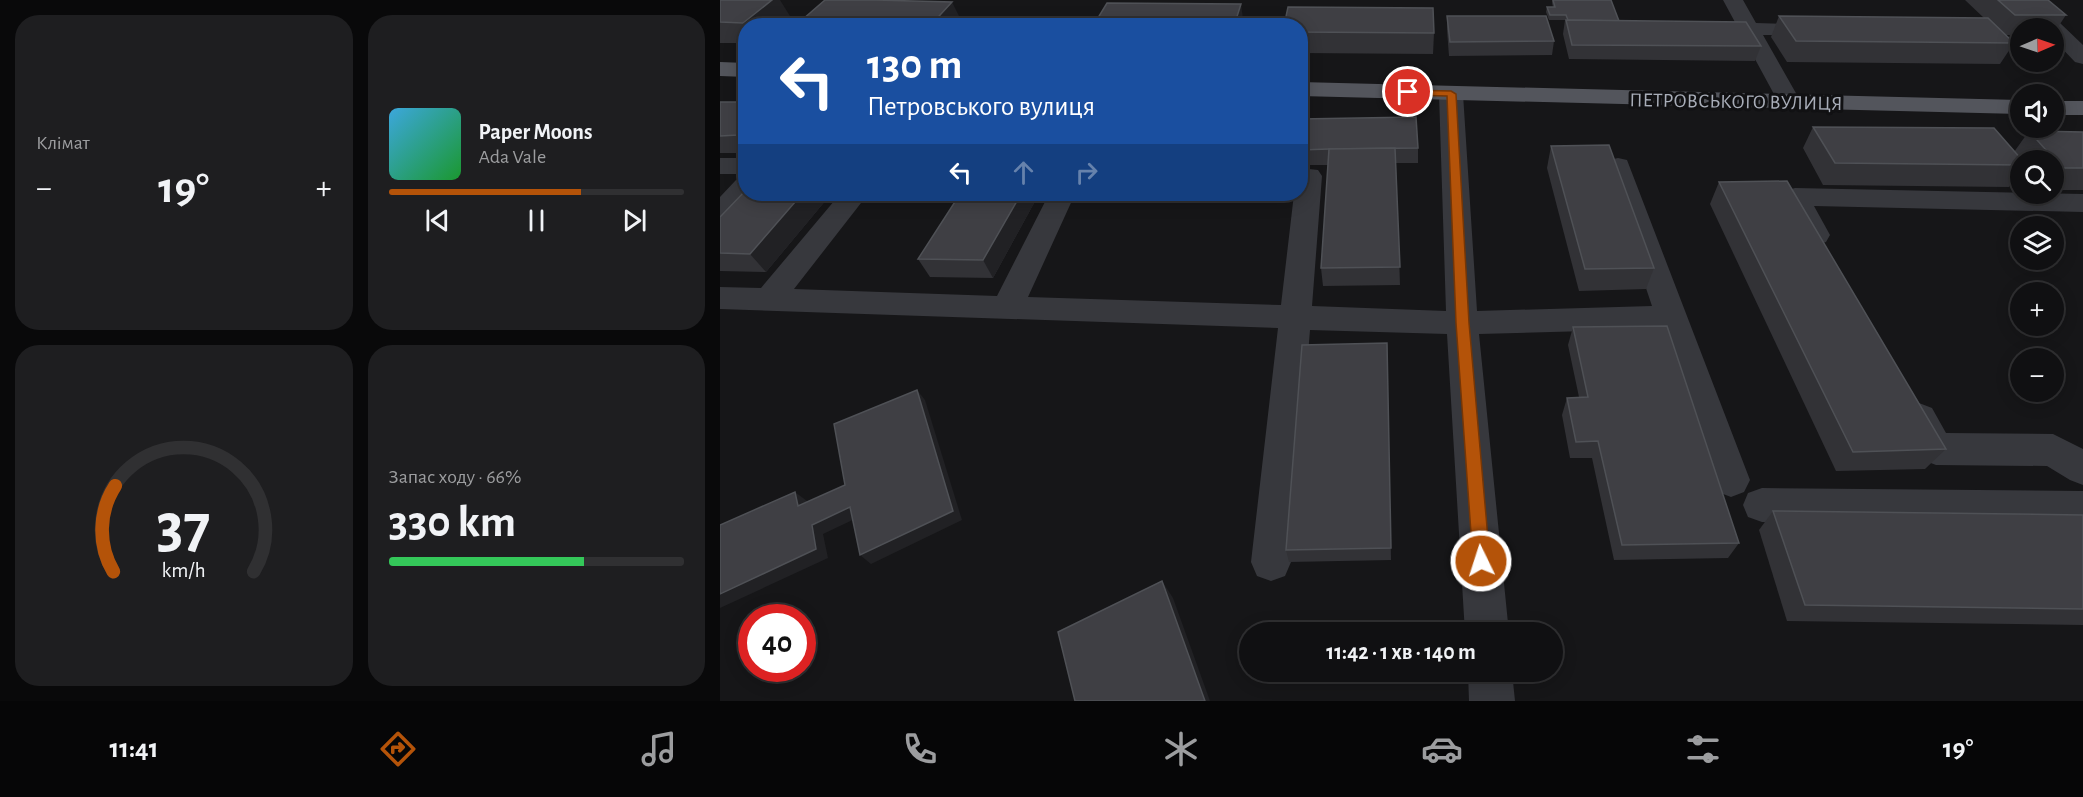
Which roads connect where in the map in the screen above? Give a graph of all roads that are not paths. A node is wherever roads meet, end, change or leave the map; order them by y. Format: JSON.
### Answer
{"nodes":[{"id":1,"x":1733,"y":0,"type":"edge"},
{"id":2,"x":2025,"y":0,"type":"edge"},
{"id":3,"x":2044,"y":18,"type":"edge"},
{"id":4,"x":1749,"y":29,"type":"junction"},
{"id":5,"x":1841,"y":29,"type":"edge"},
{"id":6,"x":2064,"y":34,"type":"edge"},
{"id":7,"x":2083,"y":34,"type":"edge"},
{"id":8,"x":2064,"y":38,"type":"edge"},
{"id":9,"x":2083,"y":57,"type":"edge"},
{"id":10,"x":720,"y":69,"type":"edge"},
{"id":11,"x":738,"y":70,"type":"edge"},
{"id":12,"x":1308,"y":89,"type":"edge"},
{"id":13,"x":1451,"y":94,"type":"junction"},
{"id":14,"x":1789,"y":102,"type":"junction"},
{"id":15,"x":2010,"y":107,"type":"edge"},
{"id":16,"x":2064,"y":108,"type":"edge"},
{"id":17,"x":2083,"y":108,"type":"edge"},
{"id":18,"x":720,"y":166,"type":"edge"},
{"id":19,"x":738,"y":166,"type":"edge"},
{"id":20,"x":1618,"y":166,"type":"edge"},
{"id":21,"x":738,"y":194,"type":"edge"},
{"id":22,"x":848,"y":201,"type":"edge"},
{"id":23,"x":1059,"y":201,"type":"edge"},
{"id":24,"x":1307,"y":201,"type":"edge"},
{"id":25,"x":2083,"y":203,"type":"edge"},
{"id":26,"x":720,"y":213,"type":"edge"},
{"id":27,"x":1829,"y":258,"type":"edge"},
{"id":28,"x":720,"y":298,"type":"edge"},
{"id":29,"x":769,"y":300,"type":"junction"},
{"id":30,"x":1008,"y":306,"type":"junction"},
{"id":31,"x":1296,"y":317,"type":"junction"},
{"id":32,"x":1672,"y":317,"type":"junction"},
{"id":33,"x":1462,"y":323,"type":"junction"},
{"id":34,"x":1908,"y":398,"type":"edge"},
{"id":35,"x":2083,"y":469,"type":"edge"},
{"id":36,"x":1731,"y":480,"type":"dead end"},
{"id":37,"x":1762,"y":505,"type":"dead end"},
{"id":38,"x":2083,"y":509,"type":"edge"},
{"id":39,"x":1271,"y":562,"type":"dead end"},
{"id":40,"x":1486,"y":622,"type":"edge"},
{"id":41,"x":1491,"y":682,"type":"edge"},
{"id":42,"x":1492,"y":701,"type":"edge"}],
"edges":[{"from":1,"to":4,"type":"street"},
{"from":2,"to":3,"type":"street"},
{"from":4,"to":5,"type":"street"},
{"from":4,"to":14,"type":"street"},
{"from":6,"to":7,"type":"street"},
{"from":8,"to":9,"type":"street"},
{"from":10,"to":11,"type":"main road"},
{"from":12,"to":13,"type":"main road","name":"ПЕТРОВСЬКОГО ВУЛИЦЯ"},
{"from":13,"to":14,"type":"main road","name":"ПЕТРОВСЬКОГО ВУЛИЦЯ"},
{"from":13,"to":33,"type":"street"},
{"from":14,"to":15,"type":"main road","name":"ПЕТРОВСЬКОГО ВУЛИЦЯ"},
{"from":16,"to":17,"type":"main road"},
{"from":18,"to":19,"type":"street"},
{"from":20,"to":32,"type":"street"},
{"from":21,"to":26,"type":"street"},
{"from":22,"to":29,"type":"street"},
{"from":23,"to":30,"type":"street"},
{"from":24,"to":31,"type":"street"},
{"from":25,"to":27,"type":"street"},
{"from":28,"to":29,"type":"street"},
{"from":29,"to":30,"type":"street"},
{"from":30,"to":31,"type":"street"},
{"from":31,"to":33,"type":"street"},
{"from":31,"to":39,"type":"street"},
{"from":32,"to":33,"type":"street"},
{"from":32,"to":36,"type":"street"},
{"from":33,"to":40,"type":"street"},
{"from":34,"to":35,"type":"street"},
{"from":37,"to":38,"type":"street"},
{"from":41,"to":42,"type":"street"}]}
